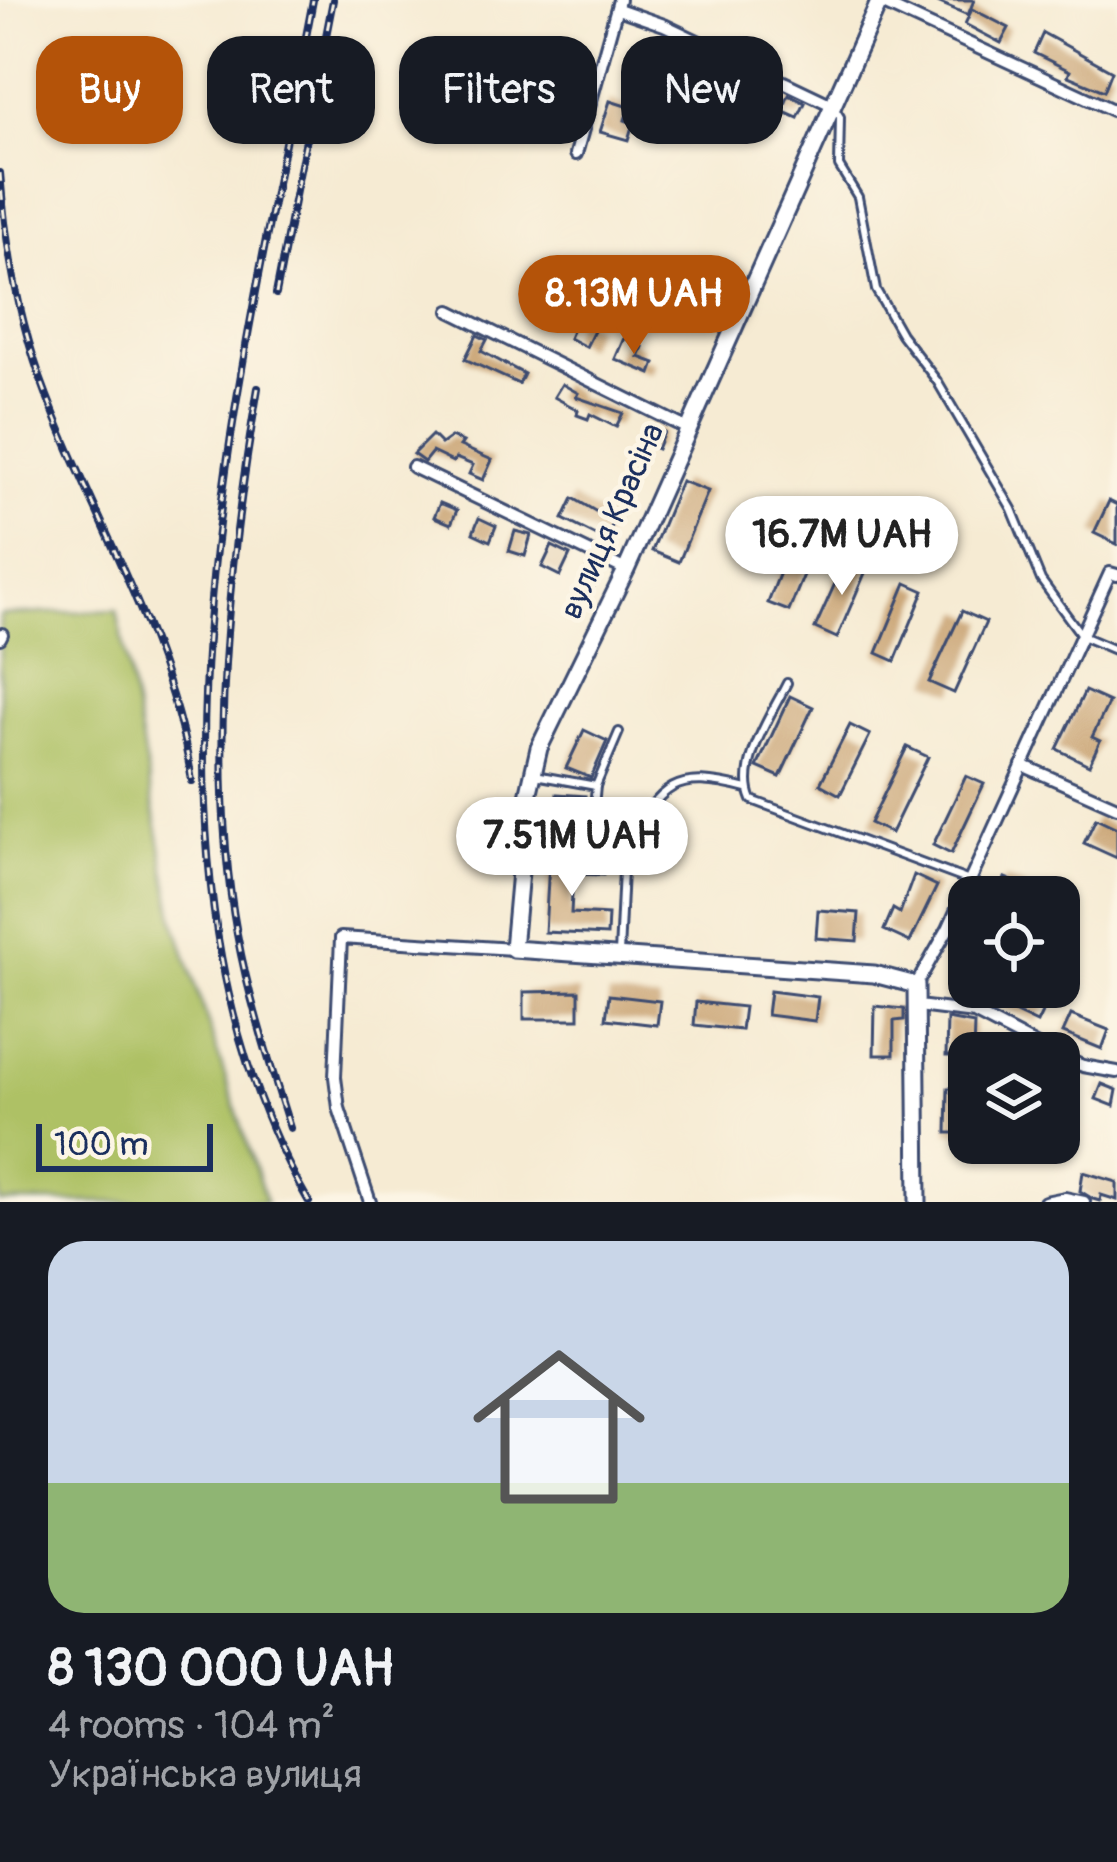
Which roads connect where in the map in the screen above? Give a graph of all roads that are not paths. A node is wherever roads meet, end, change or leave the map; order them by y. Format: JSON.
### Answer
{"nodes":[{"id":1,"x":878,"y":1,"type":"edge"},
{"id":2,"x":619,"y":4,"type":"edge"},
{"id":3,"x":832,"y":105,"type":"junction"},
{"id":4,"x":1117,"y":112,"type":"edge"},
{"id":5,"x":576,"y":154,"type":"dead end"},
{"id":6,"x":450,"y":311,"type":"dead end"},
{"id":7,"x":686,"y":428,"type":"junction"},
{"id":8,"x":413,"y":467,"type":"dead end"},
{"id":9,"x":626,"y":570,"type":"junction"},
{"id":10,"x":1113,"y":574,"type":"edge"},
{"id":11,"x":1082,"y":636,"type":"junction"},
{"id":12,"x":1117,"y":651,"type":"edge"},
{"id":13,"x":787,"y":683,"type":"dead end"},
{"id":14,"x":619,"y":732,"type":"dead end"},
{"id":15,"x":1022,"y":765,"type":"junction"},
{"id":16,"x":531,"y":774,"type":"junction"},
{"id":17,"x":596,"y":786,"type":"junction"},
{"id":18,"x":747,"y":789,"type":"junction"},
{"id":19,"x":1117,"y":807,"type":"edge"},
{"id":20,"x":522,"y":843,"type":"junction"},
{"id":21,"x":590,"y":847,"type":"junction"},
{"id":22,"x":624,"y":849,"type":"junction"},
{"id":23,"x":955,"y":876,"type":"edge"},
{"id":24,"x":971,"y":876,"type":"edge"},
{"id":25,"x":948,"y":922,"type":"edge"},
{"id":26,"x":513,"y":949,"type":"junction"},
{"id":27,"x":619,"y":955,"type":"junction"},
{"id":28,"x":916,"y":985,"type":"junction"},
{"id":29,"x":918,"y":1006,"type":"junction"},
{"id":30,"x":1012,"y":1032,"type":"edge"},
{"id":31,"x":1080,"y":1065,"type":"edge"},
{"id":32,"x":1117,"y":1072,"type":"edge"},
{"id":33,"x":370,"y":1202,"type":"edge"},
{"id":34,"x":918,"y":1202,"type":"edge"},
{"id":35,"x":1045,"y":1202,"type":"edge"},
{"id":36,"x":1084,"y":1202,"type":"edge"}],
"edges":[{"from":1,"to":3,"type":"street","name":"вулиця Красіна"},
{"from":1,"to":4,"type":"street"},
{"from":2,"to":3,"type":"street"},
{"from":2,"to":5,"type":"street"},
{"from":3,"to":7,"type":"street","name":"вулиця Красіна"},
{"from":3,"to":11,"type":"lane"},
{"from":6,"to":7,"type":"street"},
{"from":7,"to":9,"type":"street","name":"вулиця Красіна"},
{"from":8,"to":9,"type":"street"},
{"from":9,"to":16,"type":"street","name":"вулиця Красіна"},
{"from":10,"to":11,"type":"street"},
{"from":11,"to":12,"type":"lane"},
{"from":11,"to":15,"type":"street"},
{"from":13,"to":18,"type":"lane"},
{"from":14,"to":17,"type":"lane"},
{"from":15,"to":19,"type":"street"},
{"from":15,"to":24,"type":"street"},
{"from":16,"to":17,"type":"lane"},
{"from":16,"to":20,"type":"street","name":"вулиця Красіна"},
{"from":17,"to":21,"type":"lane"},
{"from":18,"to":22,"type":"lane"},
{"from":18,"to":23,"type":"lane"},
{"from":20,"to":21,"type":"lane"},
{"from":20,"to":26,"type":"street","name":"вулиця Красіна"},
{"from":21,"to":22,"type":"lane"},
{"from":22,"to":27,"type":"lane"},
{"from":25,"to":28,"type":"street"},
{"from":26,"to":27,"type":"street"},
{"from":26,"to":33,"type":"street"},
{"from":27,"to":28,"type":"street"},
{"from":28,"to":29,"type":"street"},
{"from":29,"to":30,"type":"street"},
{"from":29,"to":34,"type":"street"},
{"from":31,"to":32,"type":"street"},
{"from":35,"to":36,"type":"street"}]}
